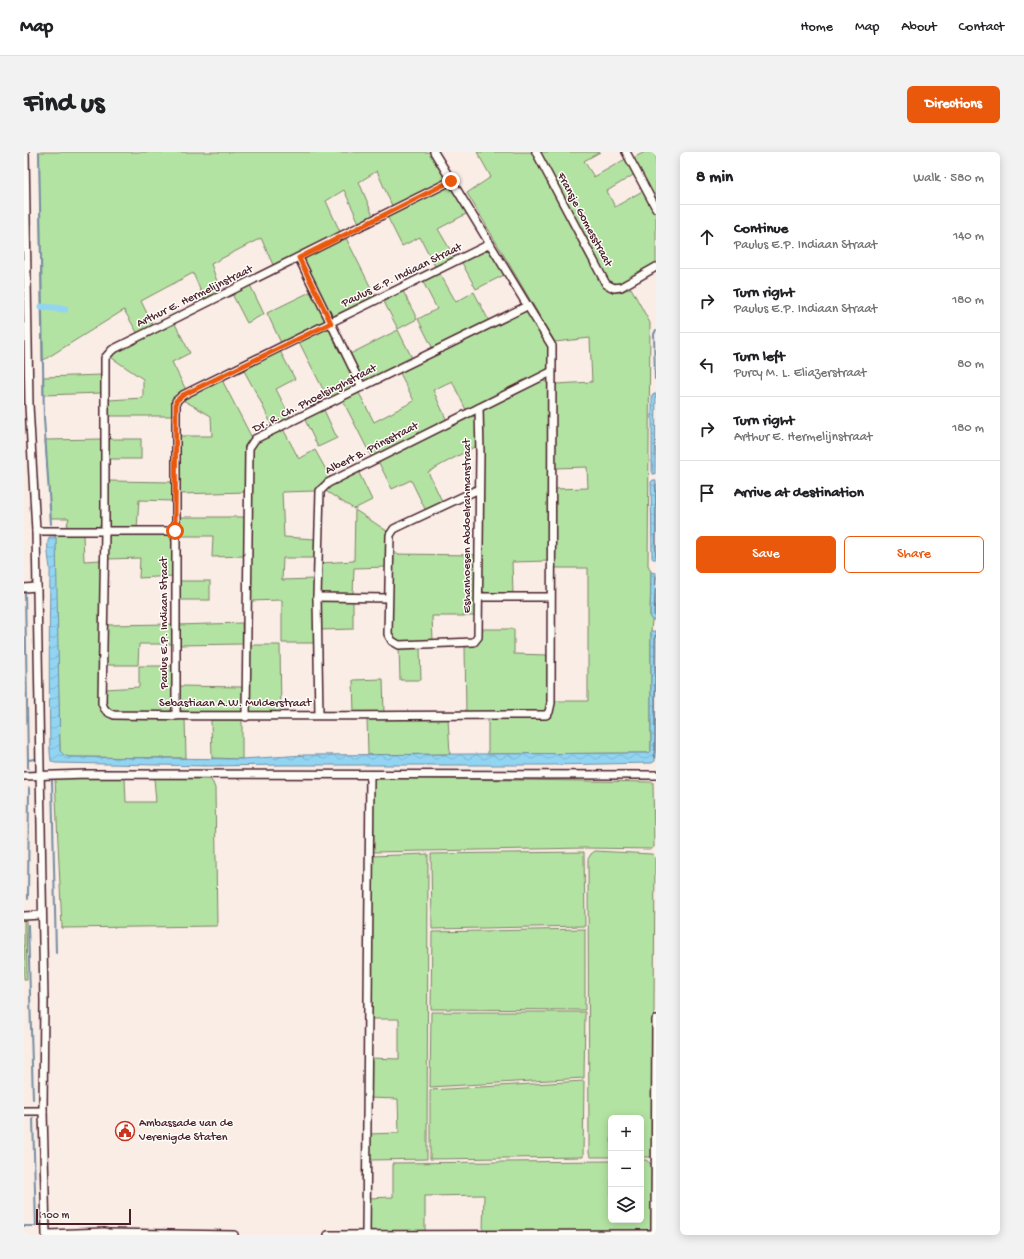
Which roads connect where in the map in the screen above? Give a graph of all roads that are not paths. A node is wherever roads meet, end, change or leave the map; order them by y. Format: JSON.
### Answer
{"nodes":[{"id":1,"x":25,"y":152,"type":"edge"},
{"id":2,"x":434,"y":152,"type":"edge"},
{"id":3,"x":536,"y":152,"type":"edge"},
{"id":4,"x":626,"y":152,"type":"edge"},
{"id":5,"x":451,"y":181,"type":"junction"},
{"id":6,"x":656,"y":208,"type":"edge"},
{"id":7,"x":25,"y":226,"type":"edge"},
{"id":8,"x":490,"y":244,"type":"junction"},
{"id":9,"x":299,"y":258,"type":"junction"},
{"id":10,"x":656,"y":266,"type":"edge"},
{"id":11,"x":25,"y":286,"type":"edge"},
{"id":12,"x":527,"y":306,"type":"junction"},
{"id":13,"x":331,"y":323,"type":"junction"},
{"id":14,"x":551,"y":372,"type":"junction"},
{"id":15,"x":362,"y":387,"type":"junction"},
{"id":16,"x":26,"y":405,"type":"edge"},
{"id":17,"x":479,"y":408,"type":"junction"},
{"id":18,"x":480,"y":489,"type":"junction"},
{"id":19,"x":36,"y":530,"type":"junction"},
{"id":20,"x":105,"y":531,"type":"junction"},
{"id":21,"x":175,"y":531,"type":"junction"},
{"id":22,"x":24,"y":588,"type":"edge"},
{"id":23,"x":37,"y":588,"type":"junction"},
{"id":24,"x":317,"y":597,"type":"junction"},
{"id":25,"x":479,"y":597,"type":"junction"},
{"id":26,"x":550,"y":597,"type":"junction"},
{"id":27,"x":388,"y":598,"type":"junction"},
{"id":28,"x":319,"y":715,"type":"junction"},
{"id":29,"x":176,"y":716,"type":"junction"},
{"id":30,"x":246,"y":717,"type":"junction"},
{"id":31,"x":40,"y":775,"type":"junction"},
{"id":32,"x":370,"y":775,"type":"junction"},
{"id":33,"x":656,"y":775,"type":"edge"},
{"id":34,"x":24,"y":776,"type":"edge"},
{"id":35,"x":41,"y":915,"type":"junction"},
{"id":36,"x":24,"y":916,"type":"edge"},
{"id":37,"x":656,"y":1020,"type":"edge"},
{"id":38,"x":24,"y":1111,"type":"edge"},
{"id":39,"x":43,"y":1111,"type":"junction"},
{"id":40,"x":105,"y":1234,"type":"edge"},
{"id":41,"x":366,"y":1234,"type":"edge"},
{"id":42,"x":655,"y":1234,"type":"edge"},
{"id":43,"x":47,"y":1235,"type":"edge"},
{"id":44,"x":234,"y":1235,"type":"edge"},
{"id":45,"x":328,"y":1235,"type":"edge"},
{"id":46,"x":460,"y":1235,"type":"edge"}],
"edges":[{"from":1,"to":7,"type":"street"},
{"from":2,"to":5,"type":"street"},
{"from":3,"to":10,"type":"street","name":"Fransje Gomesstraat"},
{"from":4,"to":6,"type":"street"},
{"from":5,"to":8,"type":"street"},
{"from":5,"to":9,"type":"street","name":"Arthur E. Hermelijnstraat"},
{"from":7,"to":11,"type":"street"},
{"from":8,"to":12,"type":"street"},
{"from":8,"to":13,"type":"street","name":"Paulus E.P. Indiaan Straat"},
{"from":9,"to":13,"type":"street"},
{"from":9,"to":20,"type":"street","name":"Arthur E. Hermelijnstraat"},
{"from":11,"to":16,"type":"street"},
{"from":12,"to":14,"type":"street"},
{"from":12,"to":15,"type":"street","name":"Dr. R. Ch. Phoelsinghstraat"},
{"from":13,"to":15,"type":"street"},
{"from":13,"to":21,"type":"street","name":"Paulus E.P. Indiaan Straat"},
{"from":14,"to":17,"type":"street","name":"Albert B. Prinsstraat"},
{"from":14,"to":26,"type":"street"},
{"from":15,"to":30,"type":"street","name":"Dr. R. Ch. Phoelsinghstraat"},
{"from":16,"to":19,"type":"street"},
{"from":17,"to":18,"type":"street","name":"Eshanhoesen Abdoelrahmanstraat"},
{"from":17,"to":24,"type":"street","name":"Albert B. Prinsstraat"},
{"from":18,"to":25,"type":"street","name":"Eshanhoesen Abdoelrahmanstraat"},
{"from":18,"to":27,"type":"street"},
{"from":19,"to":20,"type":"street"},
{"from":19,"to":23,"type":"street"},
{"from":20,"to":21,"type":"street"},
{"from":20,"to":29,"type":"street","name":"Sebastiaan A.W. Mulderstraat"},
{"from":21,"to":29,"type":"street","name":"Paulus E.P. Indiaan Straat"},
{"from":22,"to":23,"type":"street"},
{"from":23,"to":31,"type":"street"},
{"from":24,"to":27,"type":"street"},
{"from":24,"to":28,"type":"street","name":"Albert B. Prinsstraat"},
{"from":25,"to":26,"type":"street"},
{"from":25,"to":27,"type":"street","name":"Eshanhoesen Abdoelrahmanstraat"},
{"from":26,"to":28,"type":"street","name":"Sebastiaan A.W. Mulderstraat"},
{"from":28,"to":30,"type":"street","name":"Sebastiaan A.W. Mulderstraat"},
{"from":29,"to":30,"type":"street","name":"Sebastiaan A.W. Mulderstraat"},
{"from":31,"to":32,"type":"street"},
{"from":31,"to":34,"type":"street"},
{"from":31,"to":35,"type":"street"},
{"from":32,"to":33,"type":"street"},
{"from":32,"to":41,"type":"street"},
{"from":35,"to":36,"type":"street"},
{"from":35,"to":39,"type":"street"},
{"from":37,"to":42,"type":"street"},
{"from":38,"to":39,"type":"street"},
{"from":39,"to":43,"type":"street"},
{"from":40,"to":43,"type":"street"},
{"from":40,"to":44,"type":"street"},
{"from":41,"to":45,"type":"street"},
{"from":41,"to":46,"type":"street"},
{"from":42,"to":46,"type":"street"}]}
